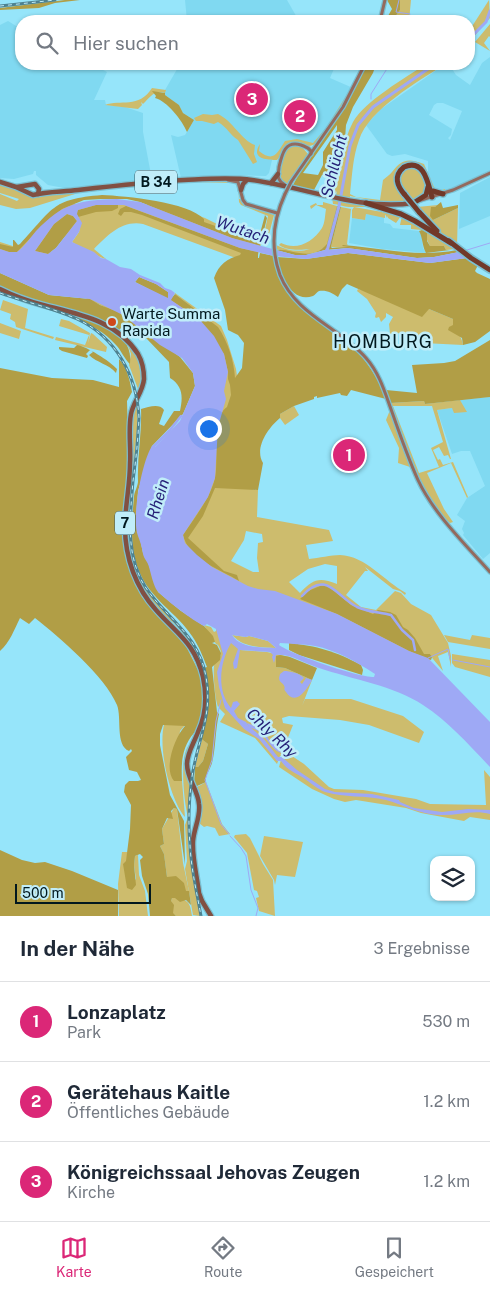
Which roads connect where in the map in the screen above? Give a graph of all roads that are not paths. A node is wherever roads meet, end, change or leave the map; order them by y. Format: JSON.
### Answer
{"nodes":[{"id":1,"x":385,"y":0,"type":"edge"},
{"id":2,"x":381,"y":15,"type":"edge"},
{"id":3,"x":362,"y":70,"type":"edge"},
{"id":4,"x":319,"y":143,"type":"junction"},
{"id":5,"x":305,"y":146,"type":"junction"},
{"id":6,"x":311,"y":154,"type":"junction"},
{"id":7,"x":490,"y":173,"type":"edge"},
{"id":8,"x":278,"y":174,"type":"junction"},
{"id":9,"x":224,"y":179,"type":"junction"},
{"id":10,"x":250,"y":180,"type":"junction"},
{"id":11,"x":0,"y":182,"type":"edge"},
{"id":12,"x":271,"y":183,"type":"junction"},
{"id":13,"x":428,"y":184,"type":"junction"},
{"id":14,"x":28,"y":185,"type":"junction"},
{"id":15,"x":286,"y":186,"type":"junction"},
{"id":16,"x":16,"y":187,"type":"junction"},
{"id":17,"x":38,"y":187,"type":"junction"},
{"id":18,"x":242,"y":190,"type":"junction"},
{"id":19,"x":50,"y":191,"type":"junction"},
{"id":20,"x":27,"y":192,"type":"junction"},
{"id":21,"x":37,"y":194,"type":"junction"},
{"id":22,"x":442,"y":194,"type":"joint"},
{"id":23,"x":433,"y":195,"type":"junction"},
{"id":24,"x":366,"y":203,"type":"junction"},
{"id":25,"x":414,"y":203,"type":"junction"},
{"id":26,"x":280,"y":205,"type":"junction"},
{"id":27,"x":272,"y":211,"type":"junction"},
{"id":28,"x":277,"y":213,"type":"junction"},
{"id":29,"x":453,"y":244,"type":"junction"},
{"id":30,"x":490,"y":270,"type":"edge"},
{"id":31,"x":0,"y":290,"type":"edge"},
{"id":32,"x":490,"y":572,"type":"edge"},
{"id":33,"x":211,"y":916,"type":"edge"}],
"edges":[{"from":1,"to":2,"type":"main road"},
{"from":3,"to":4,"type":"main road"},
{"from":4,"to":5,"type":"main road"},
{"from":4,"to":6,"type":"main road"},
{"from":5,"to":6,"type":"main road"},
{"from":5,"to":8,"type":"main road"},
{"from":6,"to":26,"type":"main road","bridge":true},
{"from":7,"to":22,"type":"main road"},
{"from":8,"to":12,"type":"main road"},
{"from":8,"to":15,"type":"main road"},
{"from":9,"to":10,"type":"main road","number":"B 34"},
{"from":9,"to":18,"type":"main road"},
{"from":9,"to":19,"type":"main road","number":"B 34"},
{"from":10,"to":12,"type":"main road","number":"B 34"},
{"from":10,"to":18,"type":"main road"},
{"from":11,"to":16,"type":"main road","number":"B 34"},
{"from":12,"to":15,"type":"main road","number":"B 34"},
{"from":13,"to":23,"type":"highway"},
{"from":13,"to":25,"type":"highway"},
{"from":13,"to":29,"type":"highway","bridge":true},
{"from":14,"to":16,"type":"main road","number":"B 34"},
{"from":14,"to":17,"type":"main road","number":"B 34"},
{"from":14,"to":20,"type":"main road"},
{"from":15,"to":24,"type":"main road","number":"B 34"},
{"from":16,"to":20,"type":"main road","number":"B 34"},
{"from":17,"to":19,"type":"main road","number":"B 34"},
{"from":17,"to":21,"type":"main road"},
{"from":18,"to":27,"type":"main road"},
{"from":19,"to":21,"type":"main road","number":"B 34"},
{"from":20,"to":21,"type":"main road","number":"B 34"},
{"from":22,"to":23,"type":"highway"},
{"from":23,"to":25,"type":"main road"},
{"from":24,"to":25,"type":"main road","number":"B 34"},
{"from":24,"to":29,"type":"highway"},
{"from":26,"to":27,"type":"main road"},
{"from":26,"to":28,"type":"main road"},
{"from":27,"to":28,"type":"main road"},
{"from":28,"to":32,"type":"main road"},
{"from":29,"to":30,"type":"highway"},
{"from":31,"to":33,"type":"main road","number":"7"}]}
